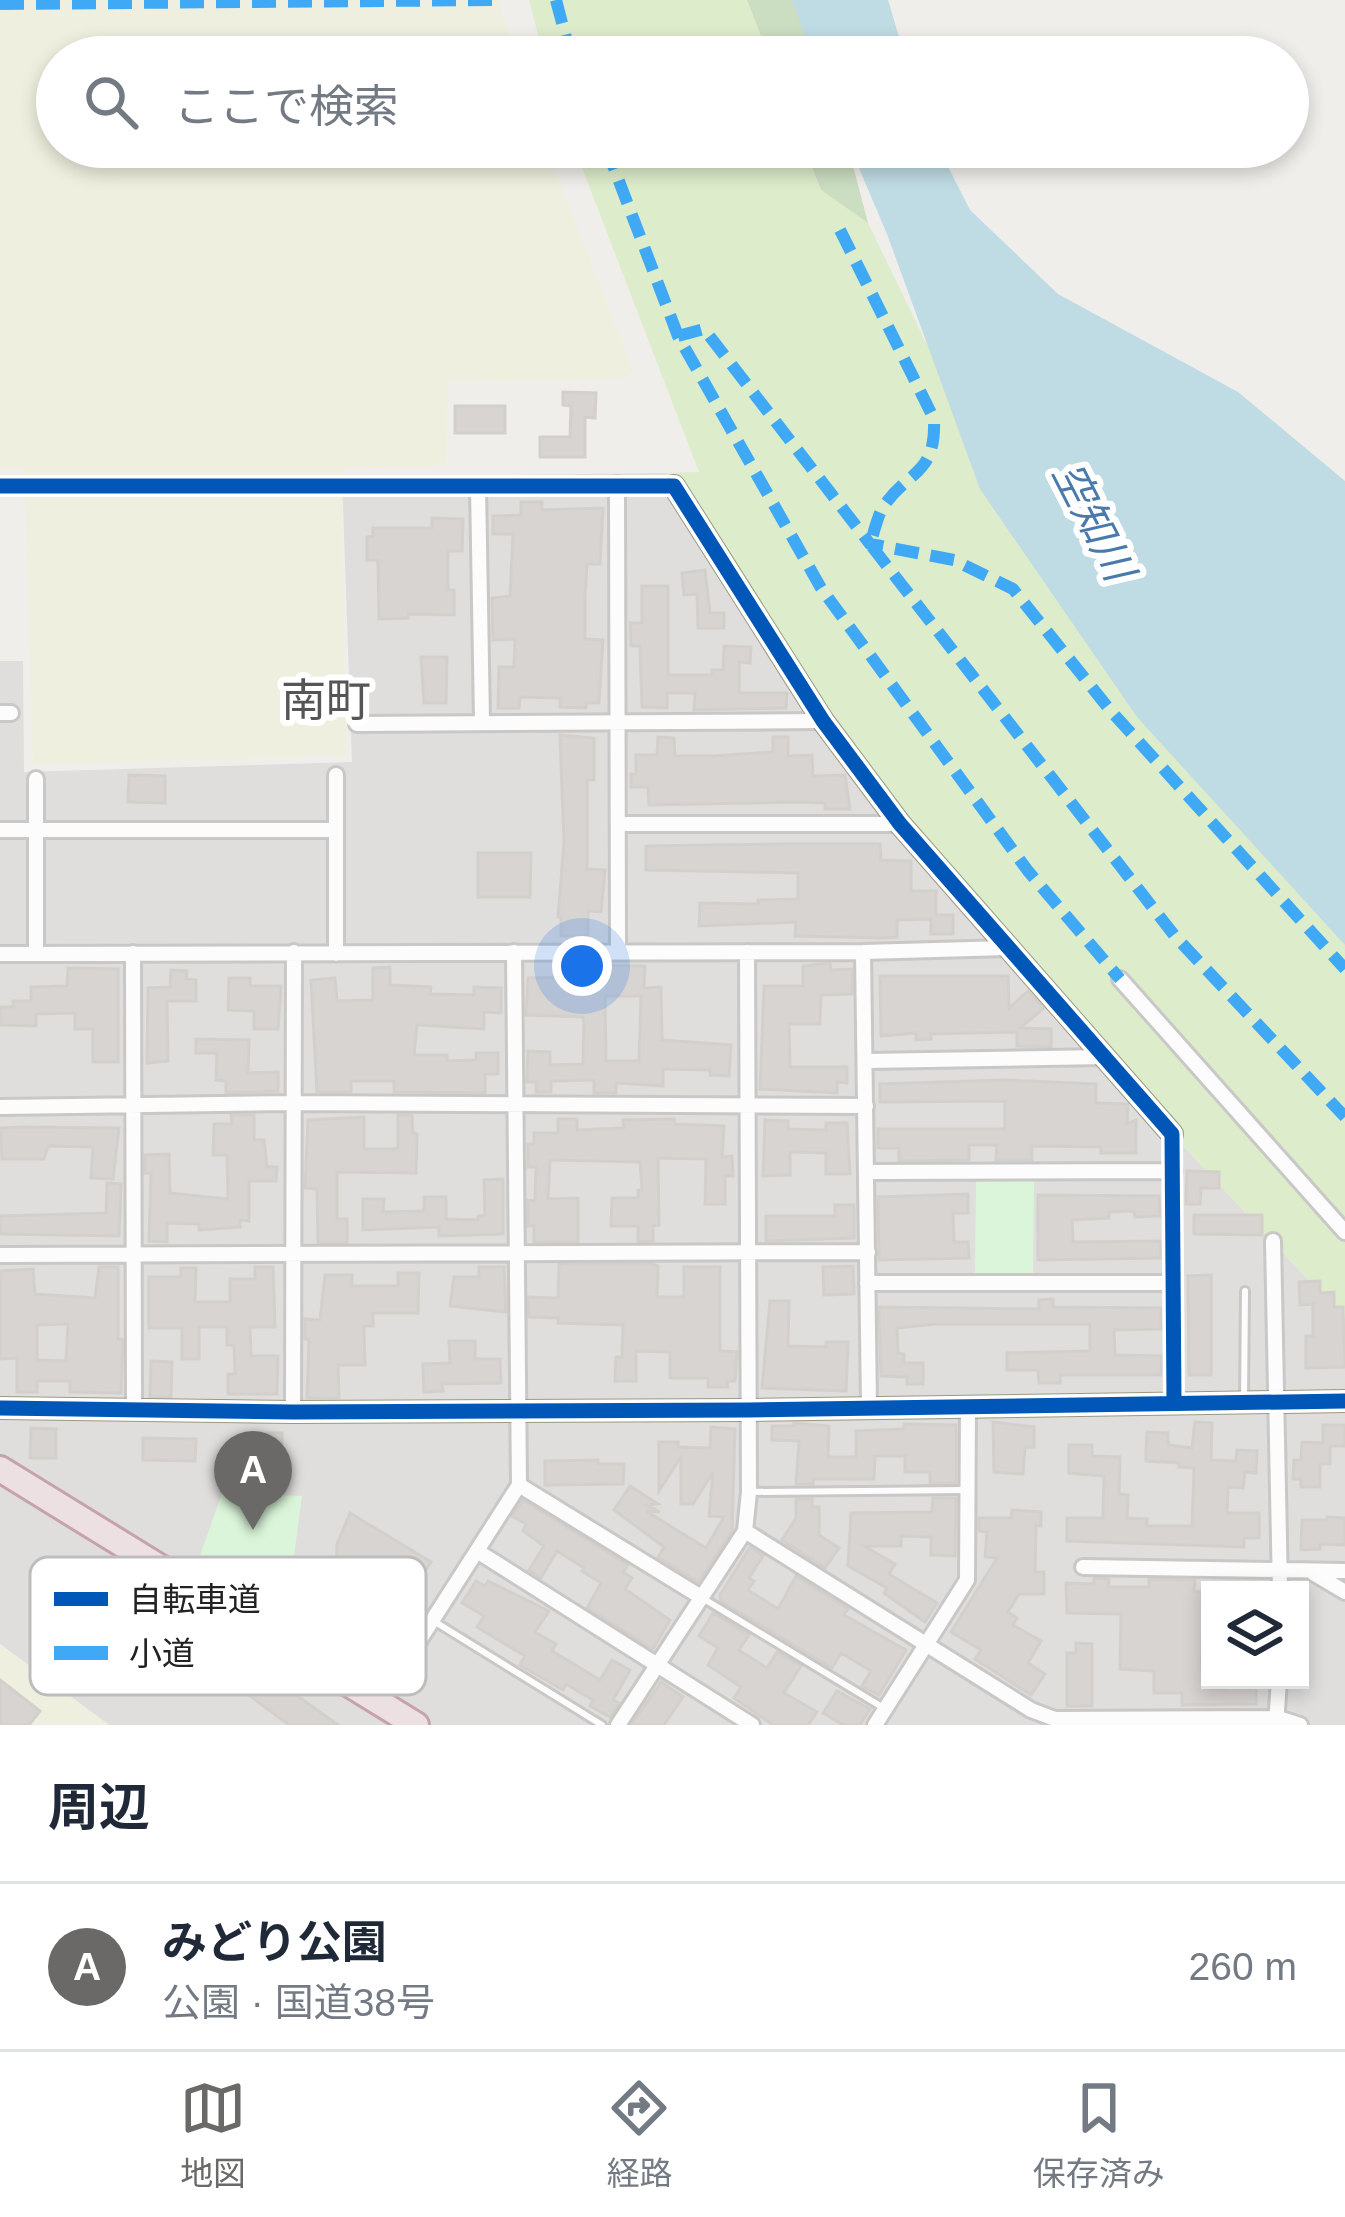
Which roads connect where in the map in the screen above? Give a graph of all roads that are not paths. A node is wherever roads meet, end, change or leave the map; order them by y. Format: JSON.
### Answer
{"nodes":[{"id":1,"x":616,"y":484,"type":"junction"},
{"id":2,"x":478,"y":485,"type":"junction"},
{"id":3,"x":0,"y":486,"type":"edge"},
{"id":4,"x":674,"y":486,"type":"joint"},
{"id":5,"x":482,"y":721,"type":"junction"},
{"id":6,"x":823,"y":721,"type":"junction"},
{"id":7,"x":357,"y":724,"type":"dead end"},
{"id":8,"x":616,"y":724,"type":"junction"},
{"id":9,"x":336,"y":775,"type":"dead end"},
{"id":10,"x":36,"y":779,"type":"dead end"},
{"id":11,"x":618,"y":824,"type":"junction"},
{"id":12,"x":900,"y":824,"type":"junction"},
{"id":13,"x":0,"y":830,"type":"edge"},
{"id":14,"x":35,"y":830,"type":"junction"},
{"id":15,"x":335,"y":830,"type":"junction"},
{"id":16,"x":1008,"y":948,"type":"junction"},
{"id":17,"x":294,"y":952,"type":"junction"},
{"id":18,"x":514,"y":952,"type":"junction"},
{"id":19,"x":617,"y":952,"type":"junction"},
{"id":20,"x":747,"y":952,"type":"junction"},
{"id":21,"x":863,"y":952,"type":"junction"},
{"id":22,"x":133,"y":953,"type":"junction"},
{"id":23,"x":0,"y":954,"type":"edge"},
{"id":24,"x":36,"y":954,"type":"junction"},
{"id":25,"x":336,"y":954,"type":"junction"},
{"id":26,"x":1120,"y":979,"type":"dead end"},
{"id":27,"x":1106,"y":1057,"type":"junction"},
{"id":28,"x":867,"y":1060,"type":"junction"},
{"id":29,"x":293,"y":1103,"type":"junction"},
{"id":30,"x":748,"y":1104,"type":"junction"},
{"id":31,"x":134,"y":1105,"type":"junction"},
{"id":32,"x":515,"y":1105,"type":"junction"},
{"id":33,"x":866,"y":1106,"type":"junction"},
{"id":34,"x":0,"y":1107,"type":"edge"},
{"id":35,"x":1172,"y":1134,"type":"joint"},
{"id":36,"x":1174,"y":1171,"type":"junction"},
{"id":37,"x":868,"y":1172,"type":"junction"},
{"id":38,"x":1345,"y":1232,"type":"edge"},
{"id":39,"x":1273,"y":1241,"type":"dead end"},
{"id":40,"x":748,"y":1252,"type":"junction"},
{"id":41,"x":868,"y":1252,"type":"junction"},
{"id":42,"x":518,"y":1254,"type":"junction"},
{"id":43,"x":0,"y":1255,"type":"edge"},
{"id":44,"x":292,"y":1255,"type":"junction"},
{"id":45,"x":136,"y":1256,"type":"junction"},
{"id":46,"x":867,"y":1283,"type":"junction"},
{"id":47,"x":1174,"y":1283,"type":"junction"},
{"id":48,"x":1245,"y":1291,"type":"dead end"},
{"id":49,"x":1345,"y":1401,"type":"edge"},
{"id":50,"x":1174,"y":1402,"type":"junction"},
{"id":51,"x":1244,"y":1402,"type":"junction"},
{"id":52,"x":1276,"y":1402,"type":"junction"},
{"id":53,"x":968,"y":1405,"type":"junction"},
{"id":54,"x":868,"y":1406,"type":"junction"},
{"id":55,"x":0,"y":1408,"type":"edge"},
{"id":56,"x":134,"y":1408,"type":"junction"},
{"id":57,"x":520,"y":1408,"type":"junction"},
{"id":58,"x":748,"y":1410,"type":"junction"},
{"id":59,"x":292,"y":1412,"type":"junction"},
{"id":60,"x":0,"y":1468,"type":"edge"},
{"id":61,"x":519,"y":1485,"type":"junction"},
{"id":62,"x":967,"y":1490,"type":"junction"},
{"id":63,"x":749,"y":1492,"type":"junction"},
{"id":64,"x":746,"y":1531,"type":"junction"},
{"id":65,"x":477,"y":1551,"type":"junction"},
{"id":66,"x":145,"y":1557,"type":"edge"},
{"id":67,"x":1083,"y":1567,"type":"dead end"},
{"id":68,"x":1280,"y":1569,"type":"junction"},
{"id":69,"x":1345,"y":1571,"type":"edge"},
{"id":70,"x":1312,"y":1572,"type":"junction"},
{"id":71,"x":1280,"y":1581,"type":"edge"},
{"id":72,"x":1345,"y":1592,"type":"edge"},
{"id":73,"x":700,"y":1597,"type":"junction"},
{"id":74,"x":432,"y":1620,"type":"junction"},
{"id":75,"x":426,"y":1629,"type":"edge"},
{"id":76,"x":927,"y":1644,"type":"junction"},
{"id":77,"x":656,"y":1665,"type":"junction"},
{"id":78,"x":1279,"y":1689,"type":"edge"},
{"id":79,"x":369,"y":1695,"type":"edge"},
{"id":80,"x":384,"y":1695,"type":"edge"},
{"id":81,"x":380,"y":1702,"type":"junction"},
{"id":82,"x":886,"y":1709,"type":"junction"},
{"id":83,"x":1055,"y":1722,"type":"edge"},
{"id":84,"x":1277,"y":1722,"type":"edge"},
{"id":85,"x":416,"y":1725,"type":"edge"},
{"id":86,"x":602,"y":1725,"type":"edge"},
{"id":87,"x":618,"y":1725,"type":"edge"},
{"id":88,"x":752,"y":1725,"type":"edge"},
{"id":89,"x":875,"y":1725,"type":"edge"},
{"id":90,"x":1300,"y":1725,"type":"edge"}],
"edges":[{"from":1,"to":2,"type":"street"},
{"from":1,"to":4,"type":"street"},
{"from":1,"to":8,"type":"street"},
{"from":2,"to":3,"type":"street"},
{"from":2,"to":5,"type":"street"},
{"from":4,"to":6,"type":"street"},
{"from":5,"to":7,"type":"street"},
{"from":5,"to":8,"type":"street"},
{"from":6,"to":8,"type":"street"},
{"from":6,"to":12,"type":"street"},
{"from":8,"to":11,"type":"street"},
{"from":9,"to":15,"type":"street"},
{"from":10,"to":14,"type":"street"},
{"from":11,"to":12,"type":"street"},
{"from":11,"to":19,"type":"street"},
{"from":12,"to":16,"type":"street"},
{"from":13,"to":14,"type":"street"},
{"from":14,"to":15,"type":"street"},
{"from":14,"to":24,"type":"street"},
{"from":15,"to":25,"type":"street"},
{"from":16,"to":21,"type":"street"},
{"from":16,"to":27,"type":"street"},
{"from":17,"to":22,"type":"street"},
{"from":17,"to":25,"type":"street"},
{"from":17,"to":29,"type":"street"},
{"from":18,"to":19,"type":"street"},
{"from":18,"to":25,"type":"street"},
{"from":18,"to":32,"type":"street"},
{"from":19,"to":20,"type":"street"},
{"from":20,"to":21,"type":"street"},
{"from":20,"to":30,"type":"street"},
{"from":21,"to":28,"type":"street"},
{"from":22,"to":24,"type":"street"},
{"from":22,"to":31,"type":"street"},
{"from":23,"to":24,"type":"street"},
{"from":26,"to":38,"type":"street"},
{"from":27,"to":28,"type":"street"},
{"from":27,"to":35,"type":"street"},
{"from":28,"to":33,"type":"street"},
{"from":29,"to":31,"type":"street"},
{"from":29,"to":32,"type":"street"},
{"from":29,"to":44,"type":"street"},
{"from":30,"to":32,"type":"street"},
{"from":30,"to":33,"type":"street"},
{"from":30,"to":40,"type":"street"},
{"from":31,"to":34,"type":"street"},
{"from":31,"to":45,"type":"street"},
{"from":32,"to":42,"type":"street"},
{"from":33,"to":37,"type":"street"},
{"from":35,"to":36,"type":"street"},
{"from":36,"to":37,"type":"street"},
{"from":36,"to":47,"type":"street"},
{"from":37,"to":41,"type":"street"},
{"from":39,"to":52,"type":"street"},
{"from":40,"to":41,"type":"street"},
{"from":40,"to":42,"type":"street"},
{"from":40,"to":58,"type":"street"},
{"from":41,"to":46,"type":"street"},
{"from":42,"to":44,"type":"street"},
{"from":42,"to":57,"type":"street"},
{"from":43,"to":45,"type":"street"},
{"from":44,"to":45,"type":"street"},
{"from":44,"to":59,"type":"street"},
{"from":45,"to":56,"type":"street"},
{"from":46,"to":47,"type":"street"},
{"from":46,"to":54,"type":"street"},
{"from":47,"to":50,"type":"street"},
{"from":48,"to":51,"type":"lane"},
{"from":49,"to":52,"type":"street"},
{"from":50,"to":51,"type":"street"},
{"from":50,"to":53,"type":"street"},
{"from":51,"to":52,"type":"street"},
{"from":52,"to":68,"type":"street"},
{"from":53,"to":54,"type":"street"},
{"from":53,"to":62,"type":"street"},
{"from":54,"to":58,"type":"street"},
{"from":55,"to":56,"type":"street"},
{"from":56,"to":59,"type":"street"},
{"from":57,"to":58,"type":"street"},
{"from":57,"to":59,"type":"street"},
{"from":57,"to":61,"type":"street"},
{"from":58,"to":63,"type":"street"},
{"from":60,"to":66,"type":"highway"},
{"from":61,"to":65,"type":"street"},
{"from":61,"to":73,"type":"street"},
{"from":62,"to":63,"type":"lane"},
{"from":62,"to":76,"type":"street"},
{"from":63,"to":64,"type":"street"},
{"from":64,"to":73,"type":"street"},
{"from":64,"to":76,"type":"street"},
{"from":65,"to":74,"type":"street"},
{"from":65,"to":77,"type":"street"},
{"from":67,"to":68,"type":"street"},
{"from":68,"to":70,"type":"street"},
{"from":68,"to":71,"type":"street"},
{"from":69,"to":70,"type":"street"},
{"from":70,"to":72,"type":"street"},
{"from":73,"to":77,"type":"street"},
{"from":73,"to":82,"type":"lane"},
{"from":74,"to":75,"type":"street"},
{"from":74,"to":86,"type":"lane"},
{"from":76,"to":82,"type":"street"},
{"from":76,"to":83,"type":"street"},
{"from":77,"to":87,"type":"street"},
{"from":77,"to":88,"type":"street"},
{"from":78,"to":84,"type":"street"},
{"from":79,"to":81,"type":"highway"},
{"from":80,"to":81,"type":"street"},
{"from":81,"to":85,"type":"highway"},
{"from":82,"to":89,"type":"street"},
{"from":83,"to":84,"type":"street"},
{"from":84,"to":90,"type":"street"}]}
